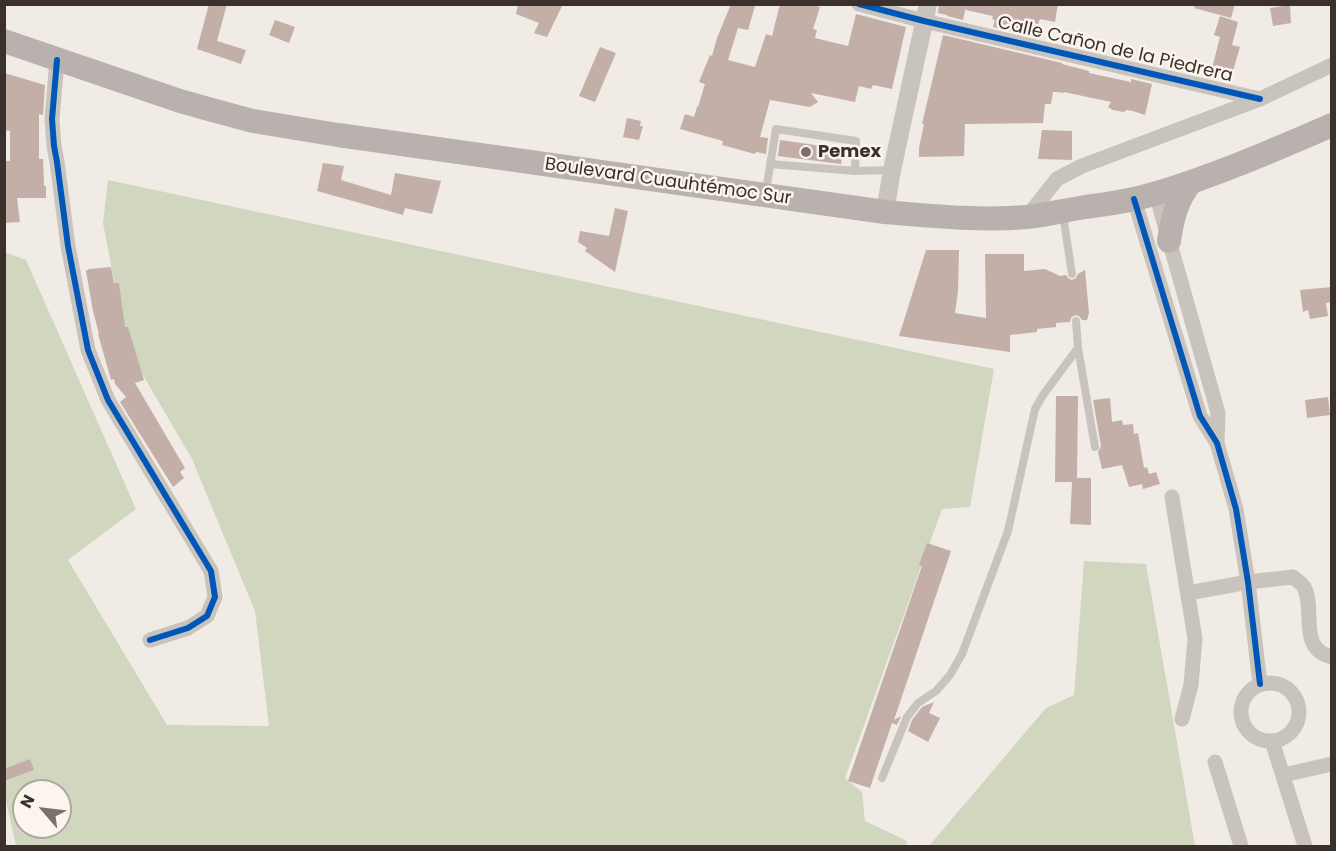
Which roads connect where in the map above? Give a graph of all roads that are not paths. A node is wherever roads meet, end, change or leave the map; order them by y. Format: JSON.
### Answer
{"nodes":[{"id":1,"x":859,"y":4,"type":"edge"},
{"id":2,"x":926,"y":13,"type":"edge"},
{"id":3,"x":4,"y":41,"type":"edge"},
{"id":4,"x":57,"y":60,"type":"junction"},
{"id":5,"x":1332,"y":65,"type":"edge"},
{"id":6,"x":1260,"y":99,"type":"junction"},
{"id":7,"x":1332,"y":125,"type":"edge"},
{"id":8,"x":770,"y":164,"type":"junction"},
{"id":9,"x":892,"y":170,"type":"junction"},
{"id":10,"x":855,"y":171,"type":"junction"},
{"id":11,"x":1191,"y":182,"type":"junction"},
{"id":12,"x":765,"y":196,"type":"junction"},
{"id":13,"x":1145,"y":196,"type":"junction"},
{"id":14,"x":1062,"y":211,"type":"junction"},
{"id":15,"x":885,"y":212,"type":"junction"},
{"id":16,"x":1027,"y":217,"type":"junction"},
{"id":17,"x":1169,"y":241,"type":"junction"},
{"id":18,"x":1072,"y":274,"type":"dead end"},
{"id":19,"x":1076,"y":321,"type":"dead end"},
{"id":20,"x":1197,"y":341,"type":"junction"},
{"id":21,"x":1078,"y":348,"type":"junction"},
{"id":22,"x":1179,"y":348,"type":"junction"},
{"id":23,"x":1217,"y":443,"type":"junction"},
{"id":24,"x":1095,"y":447,"type":"dead end"},
{"id":25,"x":1172,"y":497,"type":"dead end"},
{"id":26,"x":1248,"y":582,"type":"junction"},
{"id":27,"x":1188,"y":593,"type":"junction"},
{"id":28,"x":150,"y":640,"type":"dead end"},
{"id":29,"x":1332,"y":657,"type":"edge"},
{"id":30,"x":1260,"y":684,"type":"junction"},
{"id":31,"x":1182,"y":719,"type":"dead end"},
{"id":32,"x":1272,"y":741,"type":"junction"},
{"id":33,"x":1215,"y":762,"type":"dead end"},
{"id":34,"x":1332,"y":764,"type":"edge"},
{"id":35,"x":1283,"y":775,"type":"junction"},
{"id":36,"x":882,"y":778,"type":"dead end"},
{"id":37,"x":1241,"y":846,"type":"edge"},
{"id":38,"x":1305,"y":846,"type":"edge"}],
"edges":[{"from":1,"to":2,"type":"street","name":"Calle Cañon de la Piedrera"},
{"from":2,"to":6,"type":"street","name":"Calle Cañon de la Piedrera"},
{"from":2,"to":9,"type":"street"},
{"from":3,"to":4,"type":"main road","name":"Boulevard Cuauhtémoc Sur"},
{"from":4,"to":12,"type":"main road","name":"Boulevard Cuauhtémoc Sur"},
{"from":4,"to":28,"type":"street"},
{"from":5,"to":6,"type":"street","name":"Calle Cañon de la Piedrera"},
{"from":6,"to":16,"type":"street","name":"Calle Cañon de la Piedrera"},
{"from":7,"to":11,"type":"main road","name":"Boulevard Cuauhtémoc Sur"},
{"from":8,"to":10,"type":"lane"},
{"from":8,"to":10,"type":"lane"},
{"from":8,"to":12,"type":"lane"},
{"from":9,"to":10,"type":"lane"},
{"from":9,"to":15,"type":"street"},
{"from":11,"to":13,"type":"main road","name":"Boulevard Cuauhtémoc Sur"},
{"from":11,"to":17,"type":"main road"},
{"from":12,"to":15,"type":"main road","name":"Boulevard Cuauhtémoc Sur"},
{"from":13,"to":14,"type":"main road","name":"Boulevard Cuauhtémoc Sur"},
{"from":13,"to":17,"type":"street"},
{"from":13,"to":22,"type":"street"},
{"from":14,"to":16,"type":"main road","name":"Boulevard Cuauhtémoc Sur"},
{"from":14,"to":18,"type":"lane"},
{"from":15,"to":16,"type":"main road","name":"Boulevard Cuauhtémoc Sur"},
{"from":17,"to":20,"type":"street"},
{"from":19,"to":21,"type":"lane"},
{"from":20,"to":22,"type":"street"},
{"from":20,"to":23,"type":"street"},
{"from":21,"to":24,"type":"lane"},
{"from":21,"to":36,"type":"lane"},
{"from":22,"to":23,"type":"street"},
{"from":23,"to":26,"type":"street"},
{"from":25,"to":27,"type":"street"},
{"from":26,"to":27,"type":"street"},
{"from":26,"to":29,"type":"street"},
{"from":26,"to":30,"type":"street"},
{"from":27,"to":31,"type":"street"},
{"from":30,"to":32,"type":"street"},
{"from":30,"to":32,"type":"street"},
{"from":32,"to":35,"type":"street"},
{"from":33,"to":37,"type":"street"},
{"from":34,"to":35,"type":"street"},
{"from":35,"to":38,"type":"street"}]}
